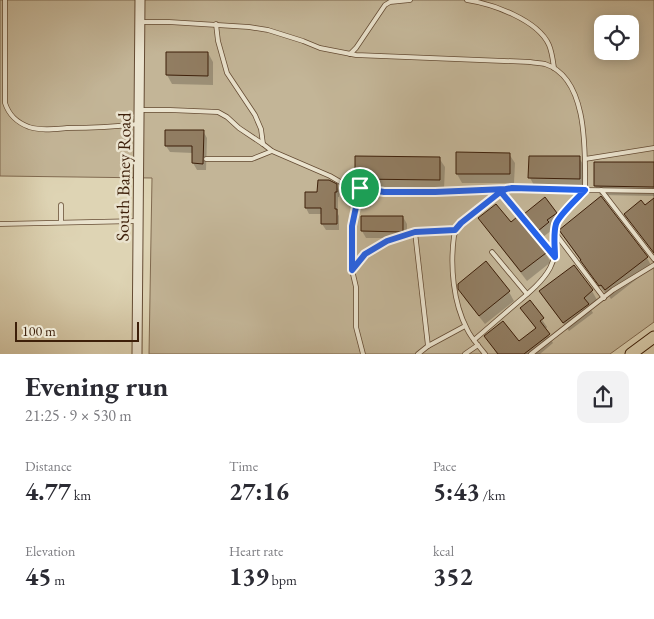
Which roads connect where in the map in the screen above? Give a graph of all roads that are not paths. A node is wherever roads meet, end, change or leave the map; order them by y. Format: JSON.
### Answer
{"nodes":[{"id":1,"x":5,"y":0,"type":"edge"},
{"id":2,"x":140,"y":0,"type":"edge"},
{"id":3,"x":410,"y":0,"type":"edge"},
{"id":4,"x":467,"y":0,"type":"edge"},
{"id":5,"x":140,"y":22,"type":"junction"},
{"id":6,"x":216,"y":24,"type":"junction"},
{"id":7,"x":350,"y":54,"type":"junction"},
{"id":8,"x":554,"y":69,"type":"junction"},
{"id":9,"x":140,"y":110,"type":"junction"},
{"id":10,"x":140,"y":124,"type":"junction"},
{"id":11,"x":263,"y":144,"type":"junction"},
{"id":12,"x":654,"y":148,"type":"edge"},
{"id":13,"x":272,"y":151,"type":"junction"},
{"id":14,"x":206,"y":159,"type":"dead end"},
{"id":15,"x":585,"y":159,"type":"junction"},
{"id":16,"x":360,"y":188,"type":"junction"},
{"id":17,"x":506,"y":189,"type":"junction"},
{"id":18,"x":585,"y":190,"type":"junction"},
{"id":19,"x":601,"y":190,"type":"junction"},
{"id":20,"x":654,"y":191,"type":"edge"},
{"id":21,"x":501,"y":192,"type":"junction"},
{"id":22,"x":61,"y":205,"type":"dead end"},
{"id":23,"x":138,"y":221,"type":"junction"},
{"id":24,"x":62,"y":222,"type":"junction"},
{"id":25,"x":0,"y":224,"type":"edge"},
{"id":26,"x":455,"y":230,"type":"junction"},
{"id":27,"x":415,"y":232,"type":"junction"},
{"id":28,"x":555,"y":233,"type":"junction"},
{"id":29,"x":492,"y":252,"type":"dead end"},
{"id":30,"x":555,"y":257,"type":"junction"},
{"id":31,"x":654,"y":260,"type":"edge"},
{"id":32,"x":654,"y":265,"type":"edge"},
{"id":33,"x":352,"y":270,"type":"junction"},
{"id":34,"x":527,"y":294,"type":"junction"},
{"id":35,"x":604,"y":298,"type":"junction"},
{"id":36,"x":465,"y":326,"type":"junction"},
{"id":37,"x":654,"y":337,"type":"edge"},
{"id":38,"x":474,"y":340,"type":"junction"},
{"id":39,"x":478,"y":345,"type":"junction"},
{"id":40,"x":428,"y":346,"type":"junction"},
{"id":41,"x":137,"y":354,"type":"edge"},
{"id":42,"x":363,"y":354,"type":"edge"},
{"id":43,"x":418,"y":354,"type":"edge"},
{"id":44,"x":465,"y":354,"type":"edge"},
{"id":45,"x":485,"y":354,"type":"edge"},
{"id":46,"x":531,"y":354,"type":"edge"},
{"id":47,"x":631,"y":354,"type":"edge"}],
"edges":[{"from":1,"to":10,"type":"lane"},
{"from":2,"to":5,"type":"street","name":"South Baney Road"},
{"from":3,"to":7,"type":"lane"},
{"from":4,"to":8,"type":"lane"},
{"from":5,"to":6,"type":"lane"},
{"from":5,"to":9,"type":"street","name":"South Baney Road"},
{"from":6,"to":7,"type":"lane"},
{"from":6,"to":11,"type":"lane"},
{"from":7,"to":8,"type":"lane"},
{"from":8,"to":15,"type":"lane"},
{"from":9,"to":10,"type":"street","name":"South Baney Road"},
{"from":9,"to":11,"type":"lane"},
{"from":10,"to":23,"type":"street","name":"South Baney Road"},
{"from":11,"to":13,"type":"lane"},
{"from":12,"to":15,"type":"lane"},
{"from":13,"to":14,"type":"lane"},
{"from":13,"to":16,"type":"lane"},
{"from":15,"to":18,"type":"lane"},
{"from":16,"to":17,"type":"lane"},
{"from":16,"to":33,"type":"lane"},
{"from":17,"to":18,"type":"lane"},
{"from":17,"to":21,"type":"lane"},
{"from":18,"to":19,"type":"lane"},
{"from":18,"to":28,"type":"lane"},
{"from":19,"to":20,"type":"lane"},
{"from":19,"to":31,"type":"lane"},
{"from":21,"to":26,"type":"lane"},
{"from":21,"to":30,"type":"lane"},
{"from":22,"to":24,"type":"lane"},
{"from":23,"to":24,"type":"lane"},
{"from":23,"to":41,"type":"street","name":"South Baney Road"},
{"from":24,"to":25,"type":"lane"},
{"from":26,"to":27,"type":"lane"},
{"from":26,"to":36,"type":"lane"},
{"from":27,"to":33,"type":"lane"},
{"from":27,"to":40,"type":"lane"},
{"from":28,"to":30,"type":"lane"},
{"from":28,"to":35,"type":"lane"},
{"from":29,"to":34,"type":"lane"},
{"from":30,"to":34,"type":"lane"},
{"from":32,"to":35,"type":"lane"},
{"from":33,"to":42,"type":"lane"},
{"from":34,"to":38,"type":"lane"},
{"from":35,"to":46,"type":"lane"},
{"from":36,"to":38,"type":"lane"},
{"from":36,"to":40,"type":"lane"},
{"from":37,"to":47,"type":"main road"},
{"from":38,"to":39,"type":"lane"},
{"from":39,"to":44,"type":"lane"},
{"from":39,"to":45,"type":"lane"},
{"from":40,"to":43,"type":"lane"}]}
